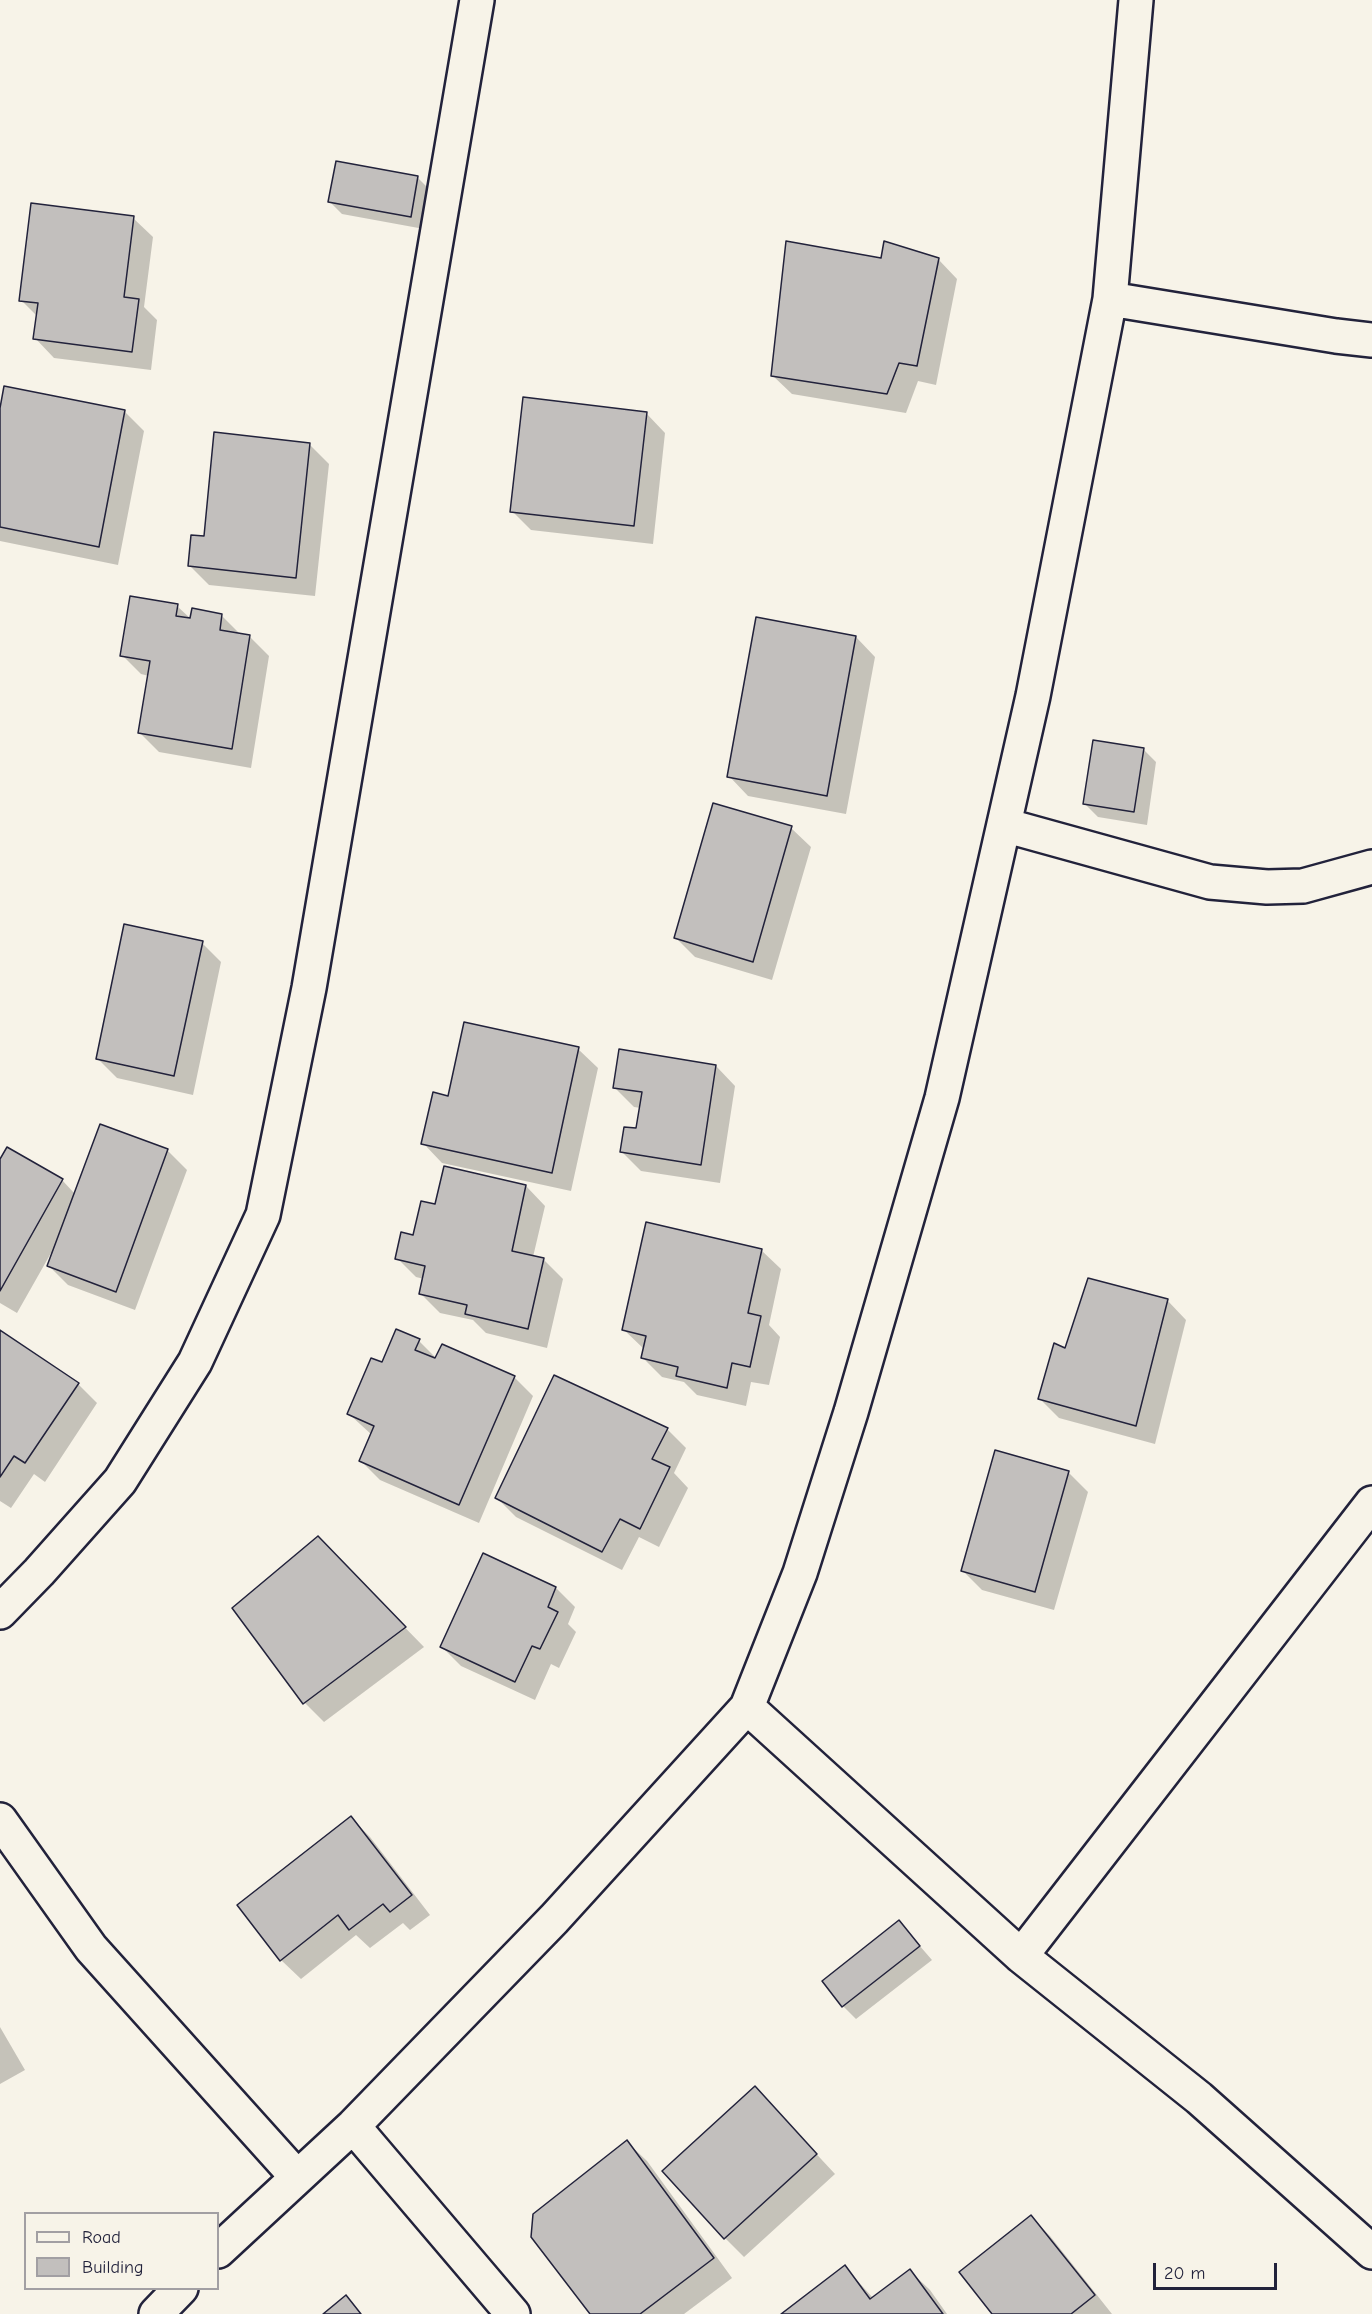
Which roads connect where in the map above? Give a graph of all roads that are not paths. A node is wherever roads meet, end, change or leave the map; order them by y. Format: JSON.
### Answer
{"nodes":[{"id":1,"x":477,"y":0,"type":"edge"},
{"id":2,"x":1136,"y":0,"type":"edge"},
{"id":3,"x":1110,"y":299,"type":"junction"},
{"id":4,"x":1372,"y":340,"type":"edge"},
{"id":5,"x":1004,"y":825,"type":"junction"},
{"id":6,"x":1372,"y":867,"type":"edge"},
{"id":7,"x":1372,"y":1503,"type":"edge"},
{"id":8,"x":0,"y":1612,"type":"edge"},
{"id":9,"x":747,"y":1707,"type":"junction"},
{"id":10,"x":0,"y":1820,"type":"edge"},
{"id":11,"x":1021,"y":1956,"type":"junction"},
{"id":12,"x":353,"y":2126,"type":"junction"},
{"id":13,"x":297,"y":2177,"type":"junction"},
{"id":14,"x":219,"y":2250,"type":"edge"},
{"id":15,"x":1372,"y":2252,"type":"edge"},
{"id":16,"x":180,"y":2290,"type":"edge"},
{"id":17,"x":156,"y":2314,"type":"edge"},
{"id":18,"x":513,"y":2314,"type":"edge"}],
"edges":[{"from":1,"to":8,"type":"street"},
{"from":2,"to":3,"type":"street"},
{"from":3,"to":4,"type":"street"},
{"from":3,"to":5,"type":"street"},
{"from":5,"to":6,"type":"street"},
{"from":5,"to":9,"type":"street"},
{"from":7,"to":11,"type":"street"},
{"from":9,"to":11,"type":"street"},
{"from":9,"to":12,"type":"street"},
{"from":10,"to":13,"type":"street"},
{"from":11,"to":15,"type":"street"},
{"from":12,"to":13,"type":"street"},
{"from":12,"to":18,"type":"street"},
{"from":13,"to":14,"type":"street"},
{"from":16,"to":17,"type":"street"}]}
